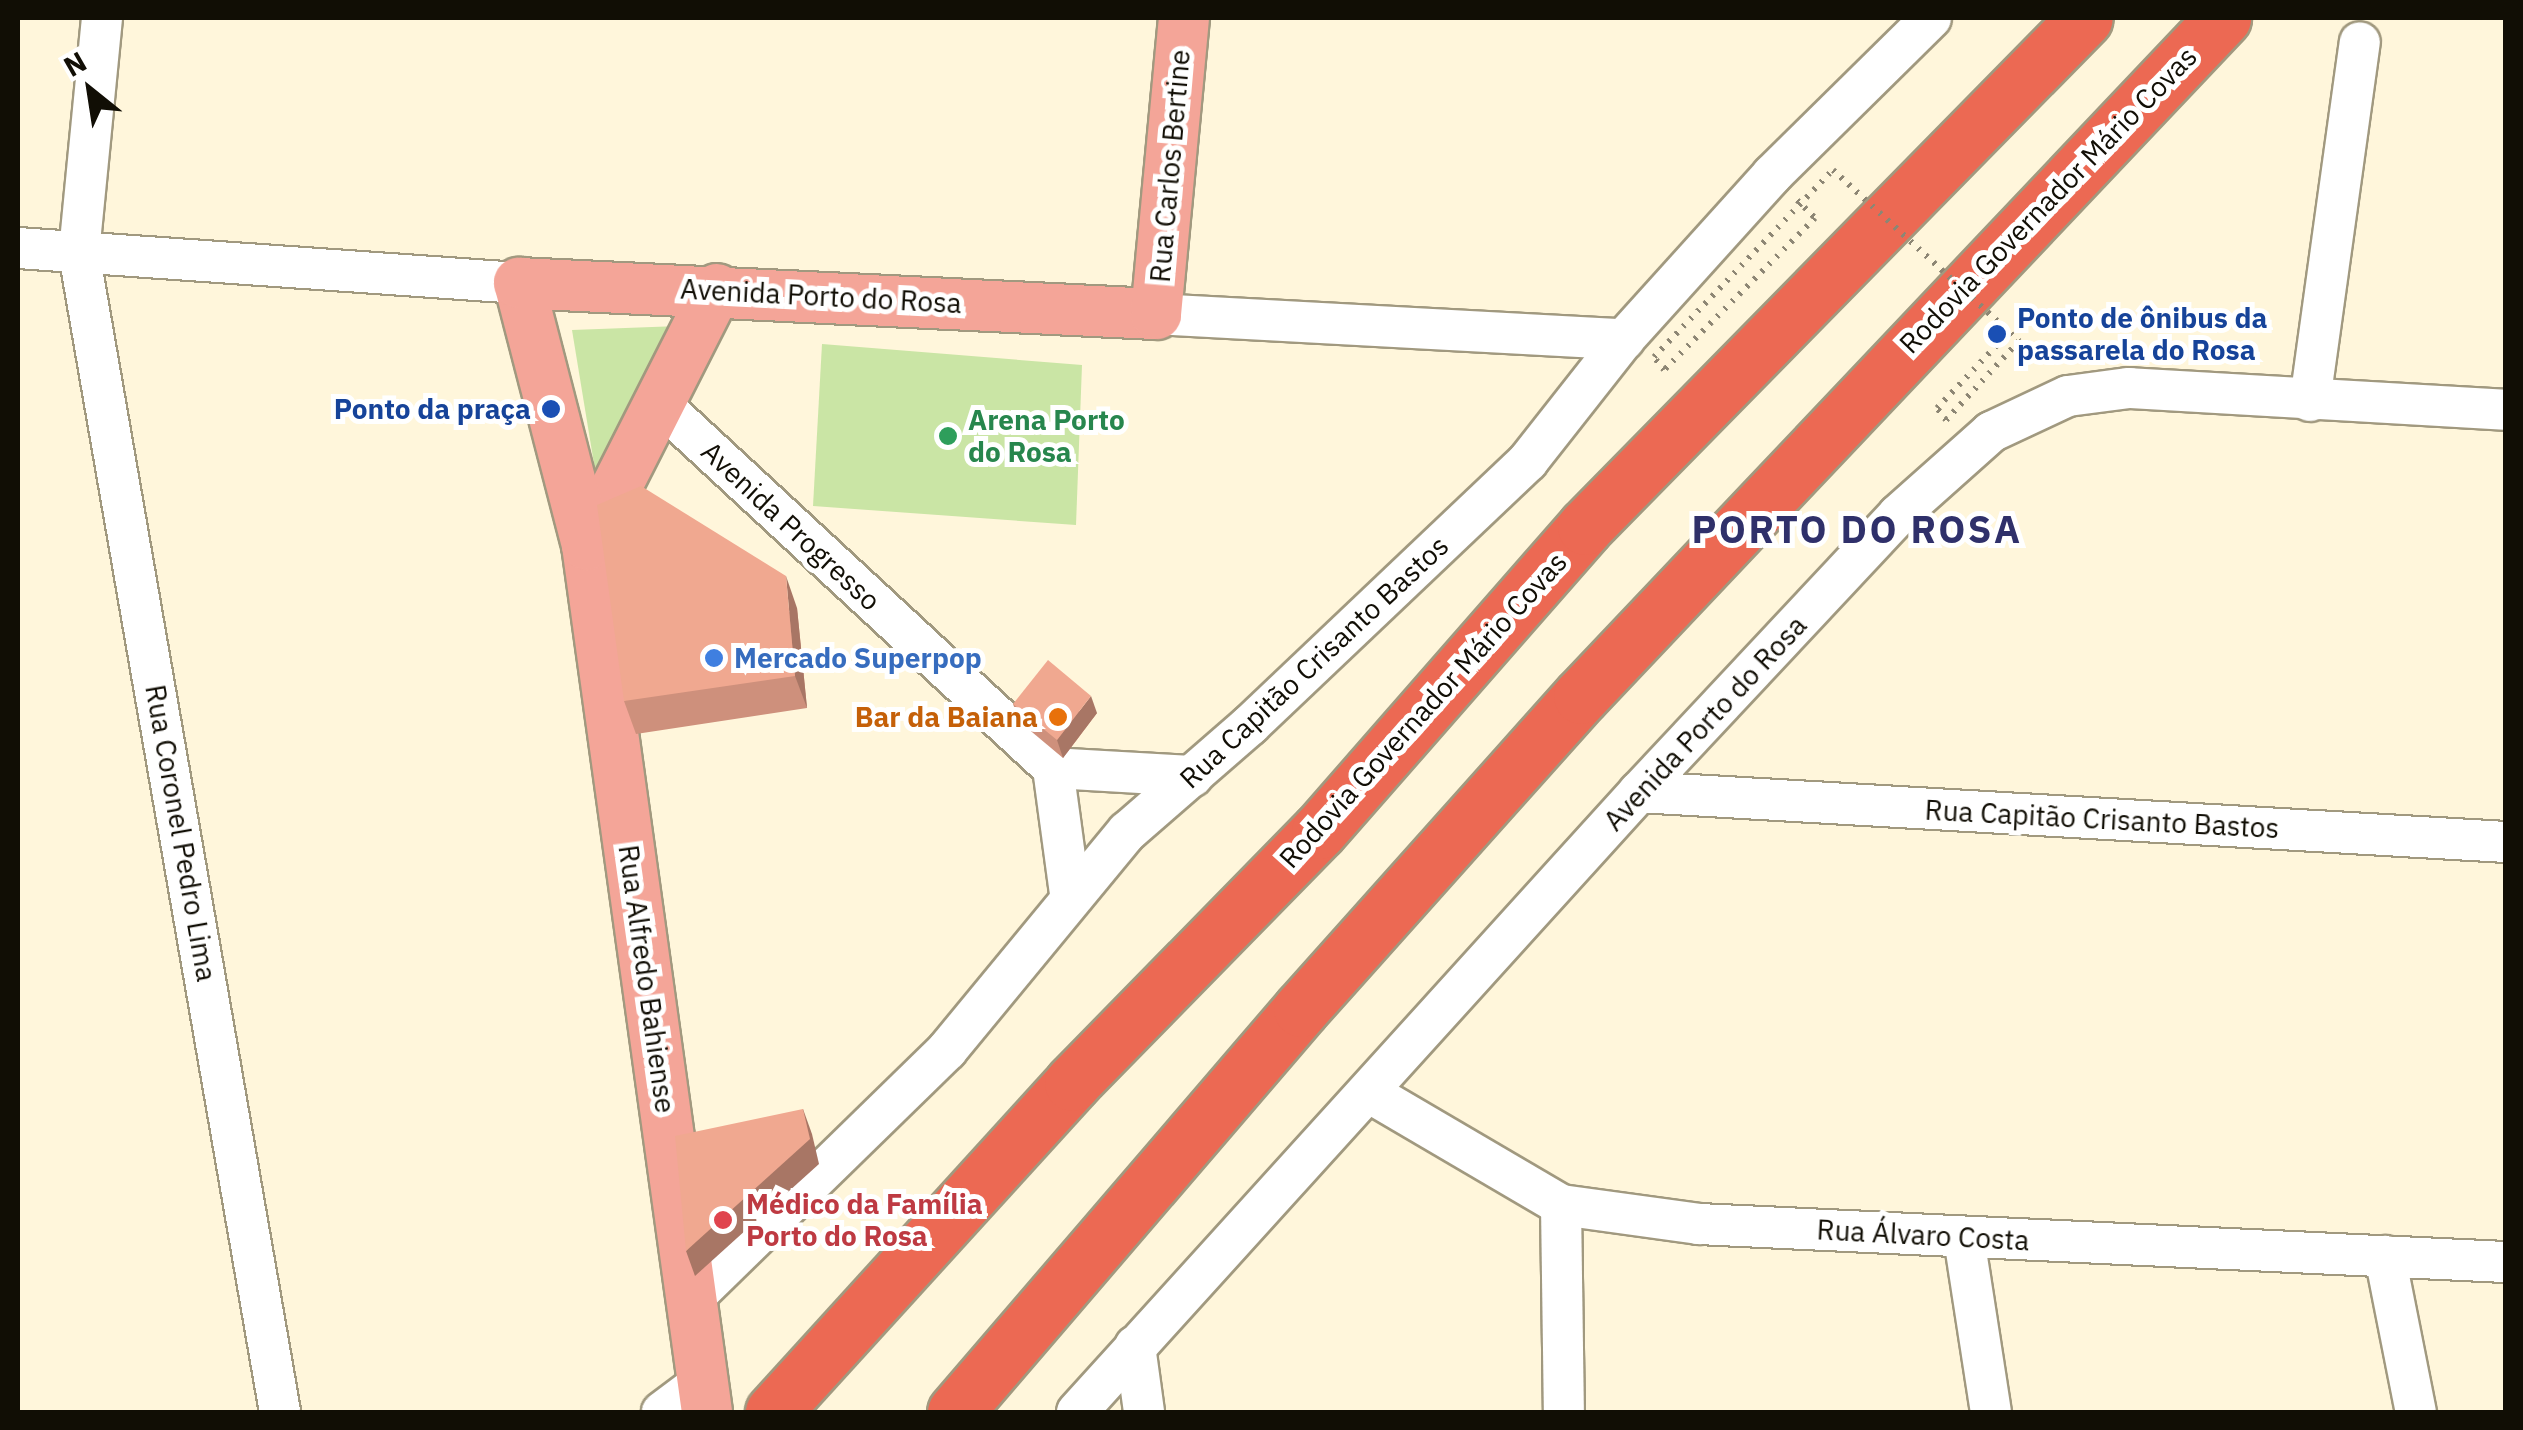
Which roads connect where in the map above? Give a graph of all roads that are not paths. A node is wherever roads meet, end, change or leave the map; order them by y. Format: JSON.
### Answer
{"nodes":[{"id":1,"x":102,"y":18,"type":"edge"},
{"id":2,"x":1184,"y":18,"type":"edge"},
{"id":3,"x":1931,"y":18,"type":"edge"},
{"id":4,"x":2223,"y":18,"type":"edge"},
{"id":5,"x":2266,"y":18,"type":"edge"},
{"id":6,"x":2072,"y":27,"type":"edge"},
{"id":7,"x":2360,"y":42,"type":"dead end"},
{"id":8,"x":18,"y":248,"type":"edge"},
{"id":9,"x":79,"y":254,"type":"junction"},
{"id":10,"x":519,"y":284,"type":"junction"},
{"id":11,"x":717,"y":290,"type":"junction"},
{"id":12,"x":1156,"y":314,"type":"junction"},
{"id":13,"x":1624,"y":339,"type":"junction"},
{"id":14,"x":2310,"y":402,"type":"junction"},
{"id":15,"x":661,"y":405,"type":"junction"},
{"id":16,"x":2506,"y":410,"type":"edge"},
{"id":17,"x":587,"y":544,"type":"junction"},
{"id":18,"x":1581,"y":696,"type":"junction"},
{"id":19,"x":1053,"y":768,"type":"junction"},
{"id":20,"x":1193,"y":776,"type":"junction"},
{"id":21,"x":1639,"y":792,"type":"junction"},
{"id":22,"x":2506,"y":842,"type":"edge"},
{"id":23,"x":1070,"y":894,"type":"junction"},
{"id":24,"x":1372,"y":1094,"type":"junction"},
{"id":25,"x":1561,"y":1204,"type":"junction"},
{"id":26,"x":1964,"y":1238,"type":"junction"},
{"id":27,"x":2386,"y":1256,"type":"junction"},
{"id":28,"x":2506,"y":1262,"type":"edge"},
{"id":29,"x":691,"y":1300,"type":"junction"},
{"id":30,"x":1136,"y":1346,"type":"junction"},
{"id":31,"x":704,"y":1397,"type":"edge"},
{"id":32,"x":280,"y":1412,"type":"edge"},
{"id":33,"x":662,"y":1412,"type":"edge"},
{"id":34,"x":773,"y":1412,"type":"edge"},
{"id":35,"x":955,"y":1412,"type":"edge"},
{"id":36,"x":1077,"y":1412,"type":"edge"},
{"id":37,"x":1144,"y":1412,"type":"edge"},
{"id":38,"x":1564,"y":1412,"type":"edge"},
{"id":39,"x":1991,"y":1412,"type":"edge"},
{"id":40,"x":2416,"y":1412,"type":"edge"}],
"edges":[{"from":1,"to":9,"type":"street","name":"Rua Coronel Pedro Lima"},
{"from":2,"to":12,"type":"main road","name":"Rua Carlos Bertine"},
{"from":3,"to":13,"type":"street","name":"Rua Capitão Crisanto Bastos"},
{"from":4,"to":18,"type":"highway","name":"Rodovia Governador Mário Covas"},
{"from":5,"to":18,"type":"highway"},
{"from":6,"to":34,"type":"highway","name":"Rodovia Governador Mário Covas"},
{"from":7,"to":14,"type":"street"},
{"from":8,"to":9,"type":"street","name":"Avenida Porto do Rosa"},
{"from":9,"to":10,"type":"street","name":"Avenida Porto do Rosa"},
{"from":9,"to":32,"type":"street","name":"Rua Coronel Pedro Lima"},
{"from":10,"to":11,"type":"main road","name":"Avenida Porto do Rosa"},
{"from":10,"to":17,"type":"main road","name":"Rua Alfredo Bahiense"},
{"from":11,"to":12,"type":"main road","name":"Avenida Porto do Rosa"},
{"from":11,"to":15,"type":"main road"},
{"from":12,"to":13,"type":"street","name":"Avenida Porto do Rosa"},
{"from":13,"to":20,"type":"street","name":"Rua Capitão Crisanto Bastos"},
{"from":14,"to":16,"type":"street","name":"Avenida Porto do Rosa"},
{"from":14,"to":21,"type":"street","name":"Avenida Porto do Rosa"},
{"from":15,"to":17,"type":"main road"},
{"from":15,"to":19,"type":"street","name":"Avenida Progresso"},
{"from":17,"to":29,"type":"main road","name":"Rua Alfredo Bahiense"},
{"from":18,"to":35,"type":"highway","name":"Rodovia Governador Mário Covas"},
{"from":19,"to":20,"type":"street"},
{"from":19,"to":23,"type":"street"},
{"from":20,"to":23,"type":"street","name":"Rua Capitão Crisanto Bastos"},
{"from":21,"to":22,"type":"street","name":"Rua Capitão Crisanto Bastos"},
{"from":21,"to":24,"type":"street","name":"Avenida Porto do Rosa"},
{"from":23,"to":29,"type":"street","name":"Rua Capitão Crisanto Bastos"},
{"from":24,"to":25,"type":"street","name":"Rua Álvaro Costa"},
{"from":24,"to":30,"type":"street","name":"Avenida Porto do Rosa"},
{"from":25,"to":26,"type":"street","name":"Rua Álvaro Costa"},
{"from":25,"to":38,"type":"street"},
{"from":26,"to":27,"type":"street","name":"Rua Álvaro Costa"},
{"from":26,"to":39,"type":"street"},
{"from":27,"to":28,"type":"street","name":"Rua Álvaro Costa"},
{"from":27,"to":40,"type":"street"},
{"from":29,"to":31,"type":"main road","name":"Rua Alfredo Bahiense"},
{"from":30,"to":36,"type":"street","name":"Avenida Porto do Rosa"},
{"from":30,"to":37,"type":"street"},
{"from":31,"to":33,"type":"street"}]}
